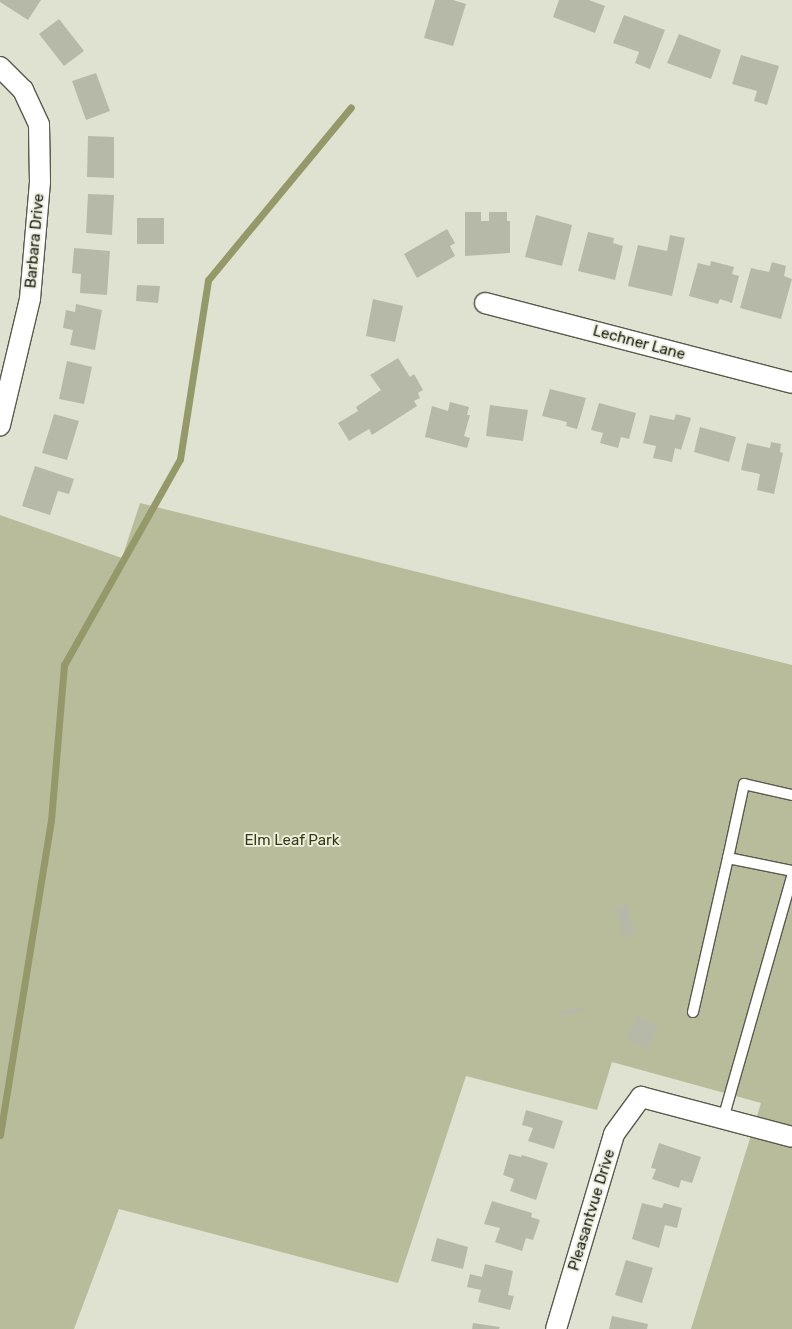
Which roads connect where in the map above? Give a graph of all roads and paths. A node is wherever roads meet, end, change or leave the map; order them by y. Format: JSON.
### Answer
{"nodes":[{"id":1,"x":0,"y":67,"type":"edge"},
{"id":2,"x":485,"y":303,"type":"dead end"},
{"id":3,"x":792,"y":383,"type":"edge"},
{"id":4,"x":0,"y":425,"type":"edge"},
{"id":5,"x":792,"y":794,"type":"edge"},
{"id":6,"x":728,"y":858,"type":"junction"},
{"id":7,"x":792,"y":871,"type":"edge"},
{"id":8,"x":792,"y":876,"type":"edge"},
{"id":9,"x":693,"y":1012,"type":"dead end"},
{"id":10,"x":723,"y":1119,"type":"junction"},
{"id":11,"x":792,"y":1138,"type":"edge"},
{"id":12,"x":556,"y":1329,"type":"edge"}],
"edges":[{"from":1,"to":4,"type":"street","name":"Barbara Drive"},
{"from":2,"to":3,"type":"street","name":"Lechner Lane"},
{"from":5,"to":6,"type":"lane"},
{"from":6,"to":7,"type":"lane"},
{"from":6,"to":9,"type":"lane"},
{"from":8,"to":10,"type":"lane"},
{"from":10,"to":11,"type":"street"},
{"from":10,"to":12,"type":"street","name":"Pleasantvue Drive"}]}
